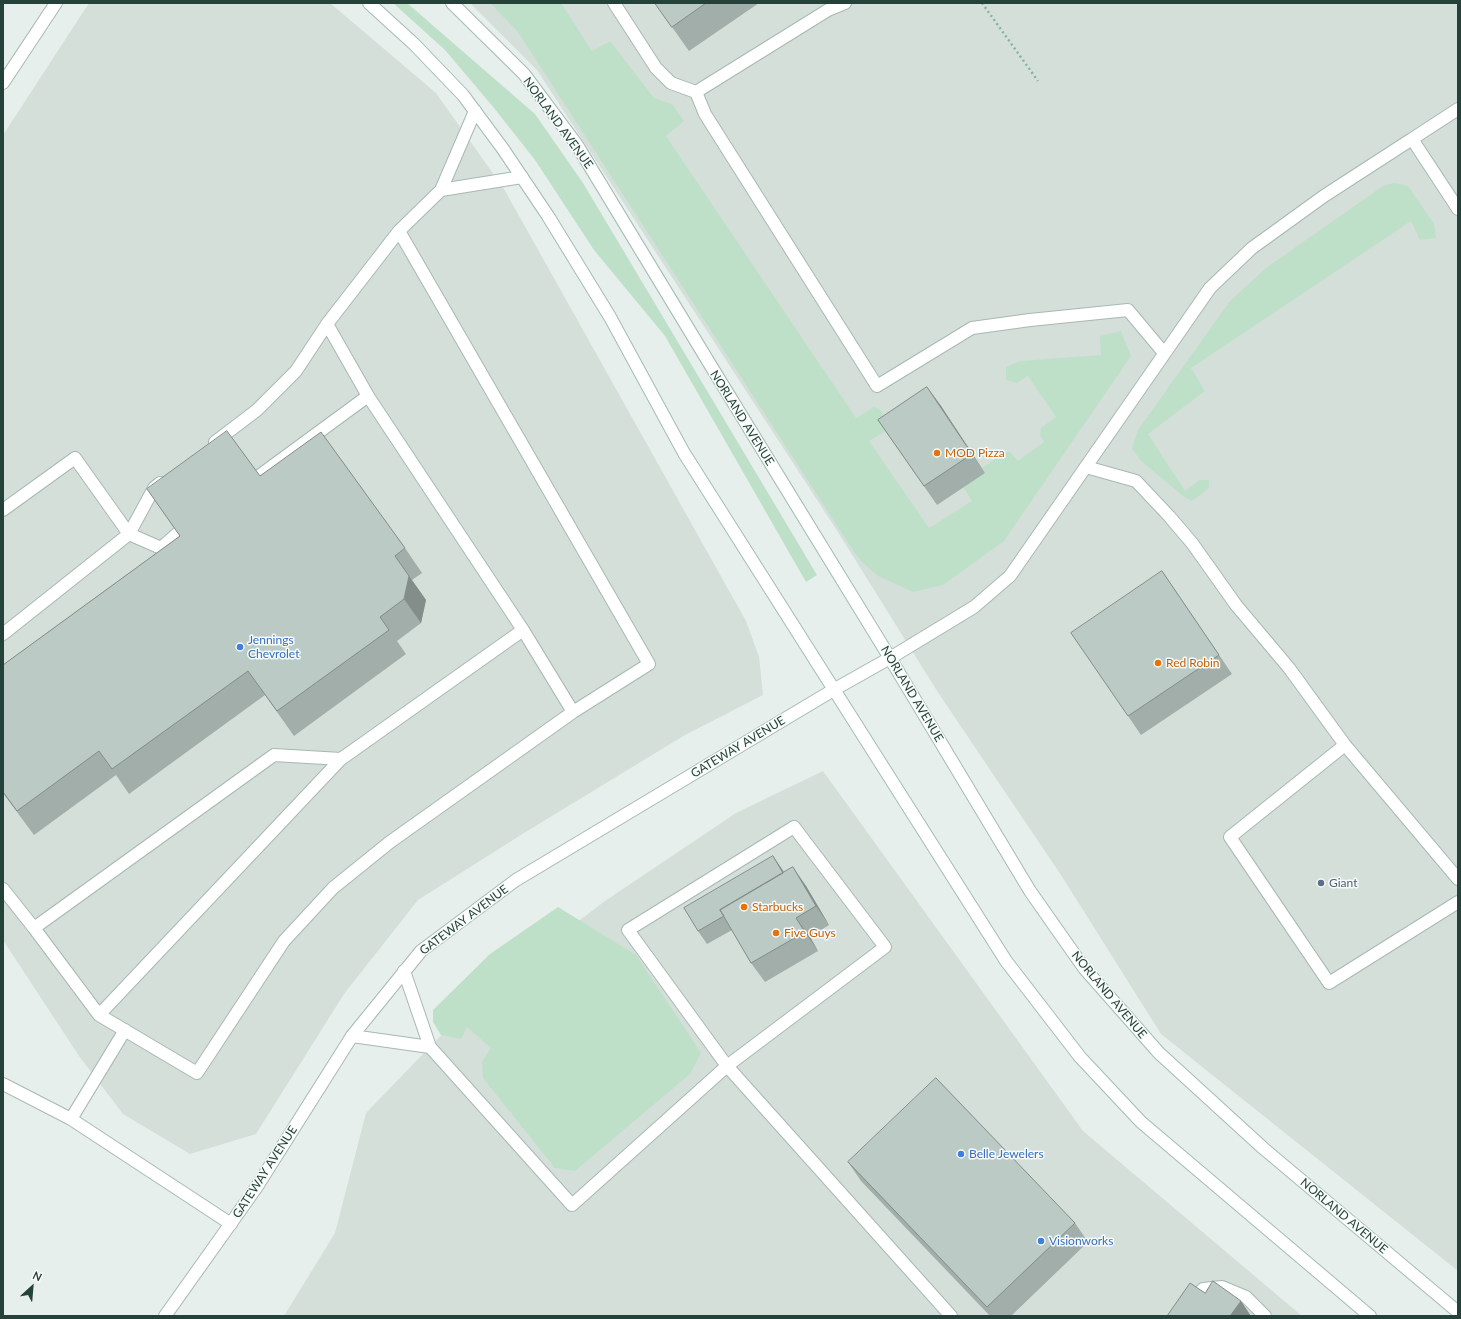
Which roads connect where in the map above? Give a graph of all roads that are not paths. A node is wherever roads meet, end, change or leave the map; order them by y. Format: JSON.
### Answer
{"nodes":[{"id":1,"x":56,"y":3,"type":"edge"},
{"id":2,"x":369,"y":3,"type":"edge"},
{"id":3,"x":452,"y":3,"type":"edge"},
{"id":4,"x":614,"y":3,"type":"edge"},
{"id":5,"x":845,"y":3,"type":"edge"},
{"id":6,"x":3,"y":83,"type":"edge"},
{"id":7,"x":696,"y":92,"type":"junction"},
{"id":8,"x":1458,"y":109,"type":"edge"},
{"id":9,"x":475,"y":111,"type":"junction"},
{"id":10,"x":1412,"y":139,"type":"junction"},
{"id":11,"x":522,"y":178,"type":"junction"},
{"id":12,"x":441,"y":190,"type":"junction"},
{"id":13,"x":1458,"y":209,"type":"edge"},
{"id":14,"x":399,"y":231,"type":"junction"},
{"id":15,"x":327,"y":324,"type":"junction"},
{"id":16,"x":1164,"y":353,"type":"junction"},
{"id":17,"x":368,"y":396,"type":"junction"},
{"id":18,"x":208,"y":447,"type":"edge"},
{"id":19,"x":1086,"y":467,"type":"junction"},
{"id":20,"x":172,"y":474,"type":"edge"},
{"id":21,"x":259,"y":476,"type":"edge"},
{"id":22,"x":3,"y":510,"type":"edge"},
{"id":23,"x":178,"y":533,"type":"edge"},
{"id":24,"x":130,"y":534,"type":"junction"},
{"id":25,"x":522,"y":630,"type":"junction"},
{"id":26,"x":3,"y":634,"type":"edge"},
{"id":27,"x":890,"y":658,"type":"junction"},
{"id":28,"x":834,"y":689,"type":"junction"},
{"id":29,"x":573,"y":712,"type":"junction"},
{"id":30,"x":1345,"y":745,"type":"junction"},
{"id":31,"x":341,"y":760,"type":"junction"},
{"id":32,"x":1458,"y":878,"type":"edge"},
{"id":33,"x":3,"y":889,"type":"edge"},
{"id":34,"x":1458,"y":902,"type":"edge"},
{"id":35,"x":34,"y":928,"type":"junction"},
{"id":36,"x":404,"y":971,"type":"junction"},
{"id":37,"x":99,"y":1014,"type":"junction"},
{"id":38,"x":125,"y":1030,"type":"junction"},
{"id":39,"x":352,"y":1036,"type":"junction"},
{"id":40,"x":430,"y":1047,"type":"junction"},
{"id":41,"x":727,"y":1066,"type":"junction"},
{"id":42,"x":3,"y":1084,"type":"edge"},
{"id":43,"x":70,"y":1119,"type":"junction"},
{"id":44,"x":231,"y":1224,"type":"junction"},
{"id":45,"x":1458,"y":1312,"type":"edge"},
{"id":46,"x":165,"y":1316,"type":"edge"},
{"id":47,"x":951,"y":1316,"type":"edge"},
{"id":48,"x":1177,"y":1316,"type":"edge"},
{"id":49,"x":1264,"y":1316,"type":"edge"},
{"id":50,"x":1370,"y":1316,"type":"edge"}],
"edges":[{"from":1,"to":6,"type":"main road"},
{"from":2,"to":9,"type":"main road"},
{"from":3,"to":27,"type":"main road","name":"NORLAND AVENUE"},
{"from":4,"to":7,"type":"main road"},
{"from":5,"to":7,"type":"main road"},
{"from":7,"to":16,"type":"main road"},
{"from":8,"to":10,"type":"main road","name":"GATEWAY AVENUE"},
{"from":9,"to":11,"type":"main road"},
{"from":9,"to":12,"type":"main road"},
{"from":10,"to":13,"type":"main road"},
{"from":10,"to":16,"type":"main road","name":"GATEWAY AVENUE"},
{"from":11,"to":12,"type":"main road"},
{"from":11,"to":28,"type":"main road"},
{"from":12,"to":14,"type":"main road"},
{"from":14,"to":15,"type":"main road"},
{"from":14,"to":29,"type":"main road"},
{"from":15,"to":17,"type":"main road"},
{"from":15,"to":18,"type":"main road"},
{"from":16,"to":19,"type":"main road","name":"GATEWAY AVENUE"},
{"from":17,"to":21,"type":"main road"},
{"from":17,"to":25,"type":"main road"},
{"from":19,"to":27,"type":"main road","name":"GATEWAY AVENUE"},
{"from":19,"to":30,"type":"main road"},
{"from":20,"to":24,"type":"main road"},
{"from":22,"to":24,"type":"main road"},
{"from":23,"to":24,"type":"main road"},
{"from":24,"to":26,"type":"main road"},
{"from":25,"to":29,"type":"main road"},
{"from":25,"to":31,"type":"main road"},
{"from":27,"to":28,"type":"main road","name":"GATEWAY AVENUE"},
{"from":27,"to":45,"type":"main road","name":"NORLAND AVENUE"},
{"from":28,"to":36,"type":"main road","name":"GATEWAY AVENUE"},
{"from":28,"to":50,"type":"main road"},
{"from":29,"to":38,"type":"main road"},
{"from":30,"to":32,"type":"main road"},
{"from":30,"to":34,"type":"main road"},
{"from":31,"to":35,"type":"main road"},
{"from":31,"to":37,"type":"main road"},
{"from":33,"to":35,"type":"main road"},
{"from":35,"to":37,"type":"main road"},
{"from":36,"to":39,"type":"main road","name":"GATEWAY AVENUE"},
{"from":36,"to":40,"type":"main road"},
{"from":37,"to":38,"type":"main road"},
{"from":38,"to":43,"type":"main road"},
{"from":39,"to":40,"type":"main road"},
{"from":39,"to":44,"type":"main road","name":"GATEWAY AVENUE"},
{"from":40,"to":41,"type":"main road"},
{"from":41,"to":41,"type":"main road"},
{"from":41,"to":47,"type":"main road"},
{"from":42,"to":43,"type":"main road"},
{"from":43,"to":44,"type":"main road"},
{"from":44,"to":46,"type":"main road","name":"GATEWAY AVENUE"},
{"from":48,"to":49,"type":"main road"}]}
